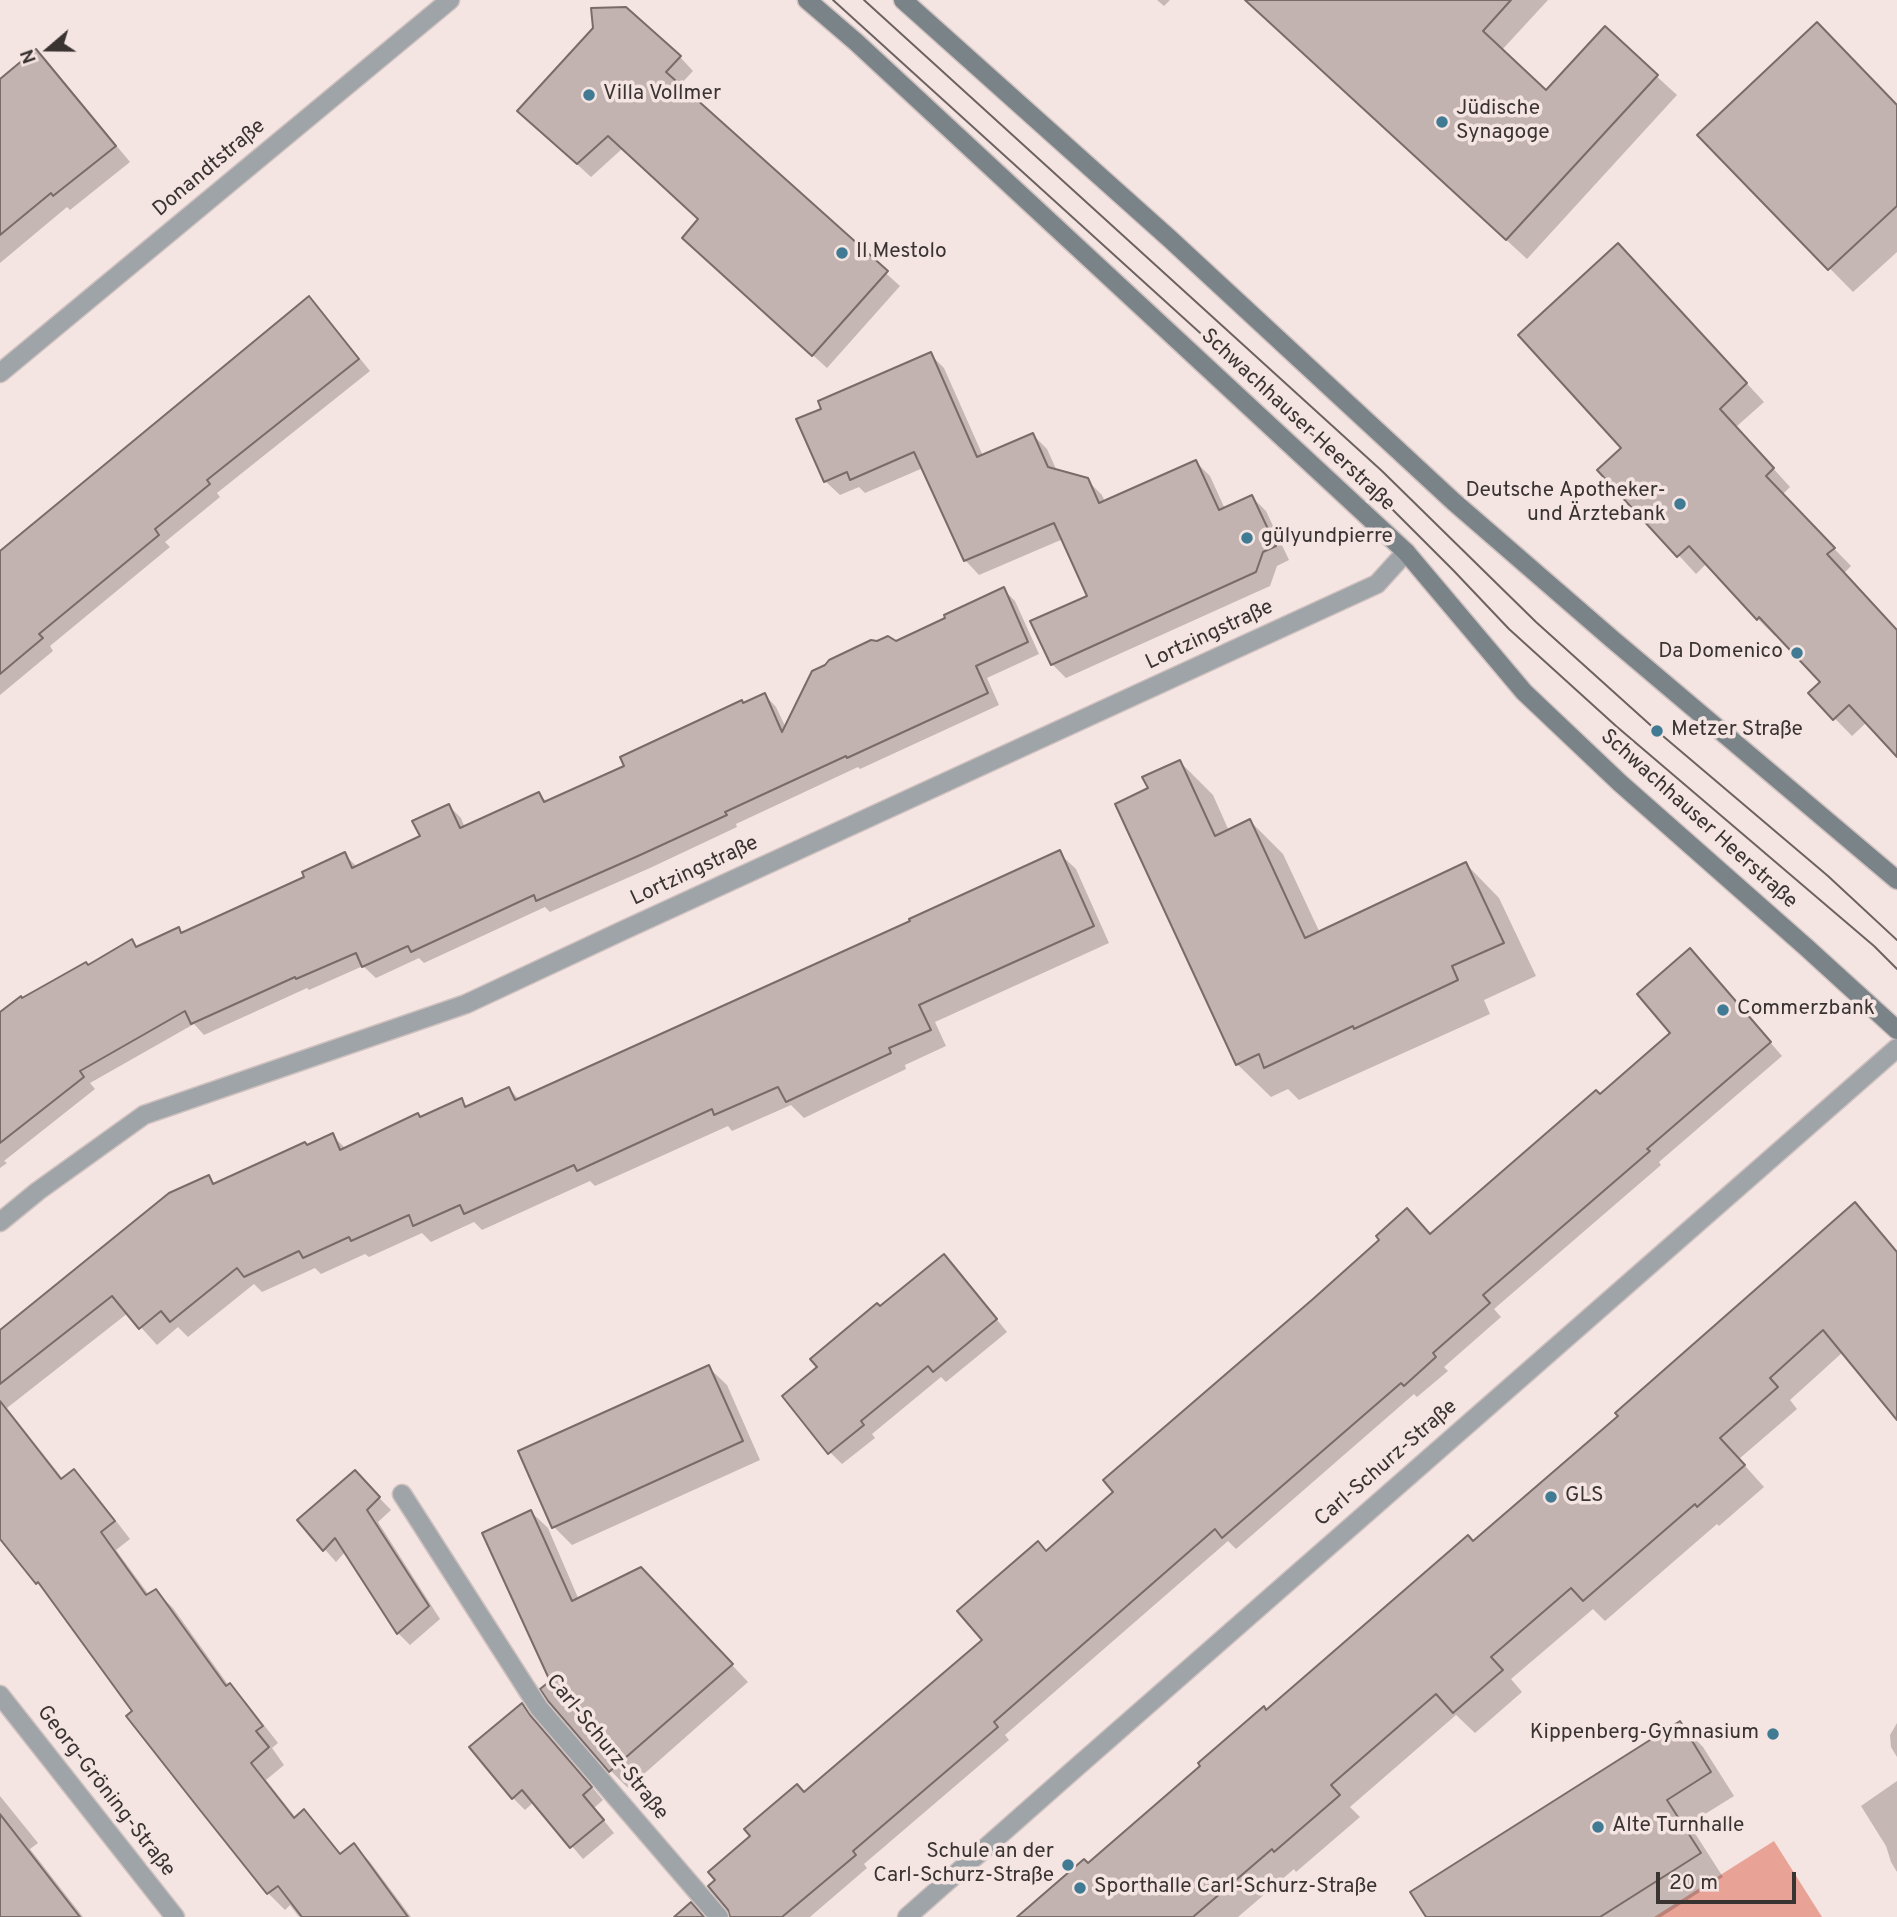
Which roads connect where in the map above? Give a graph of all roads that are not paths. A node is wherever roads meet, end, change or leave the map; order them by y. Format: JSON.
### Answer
{"nodes":[{"id":1,"x":450,"y":0,"type":"edge"},
{"id":2,"x":807,"y":0,"type":"edge"},
{"id":3,"x":903,"y":0,"type":"edge"},
{"id":4,"x":0,"y":373,"type":"edge"},
{"id":5,"x":1406,"y":552,"type":"junction"},
{"id":6,"x":1897,"y":880,"type":"edge"},
{"id":7,"x":1897,"y":1030,"type":"edge"},
{"id":8,"x":1897,"y":1048,"type":"edge"},
{"id":9,"x":0,"y":1222,"type":"edge"},
{"id":10,"x":402,"y":1494,"type":"dead end"},
{"id":11,"x":0,"y":1695,"type":"edge"},
{"id":12,"x":175,"y":1917,"type":"edge"},
{"id":13,"x":719,"y":1917,"type":"edge"},
{"id":14,"x":908,"y":1917,"type":"edge"}],
"edges":[{"from":1,"to":4,"type":"street","name":"Donandtstraße"},
{"from":2,"to":5,"type":"main road","name":"Schwachhauser Heerstraße"},
{"from":3,"to":6,"type":"main road"},
{"from":5,"to":7,"type":"main road","name":"Schwachhauser Heerstraße"},
{"from":5,"to":9,"type":"street","name":"Lortzingstraße"},
{"from":8,"to":14,"type":"street","name":"Carl-Schurz-Straße"},
{"from":10,"to":13,"type":"street","name":"Carl-Schurz-Straße"},
{"from":11,"to":12,"type":"street","name":"Georg-Gröning-Straße"}]}
